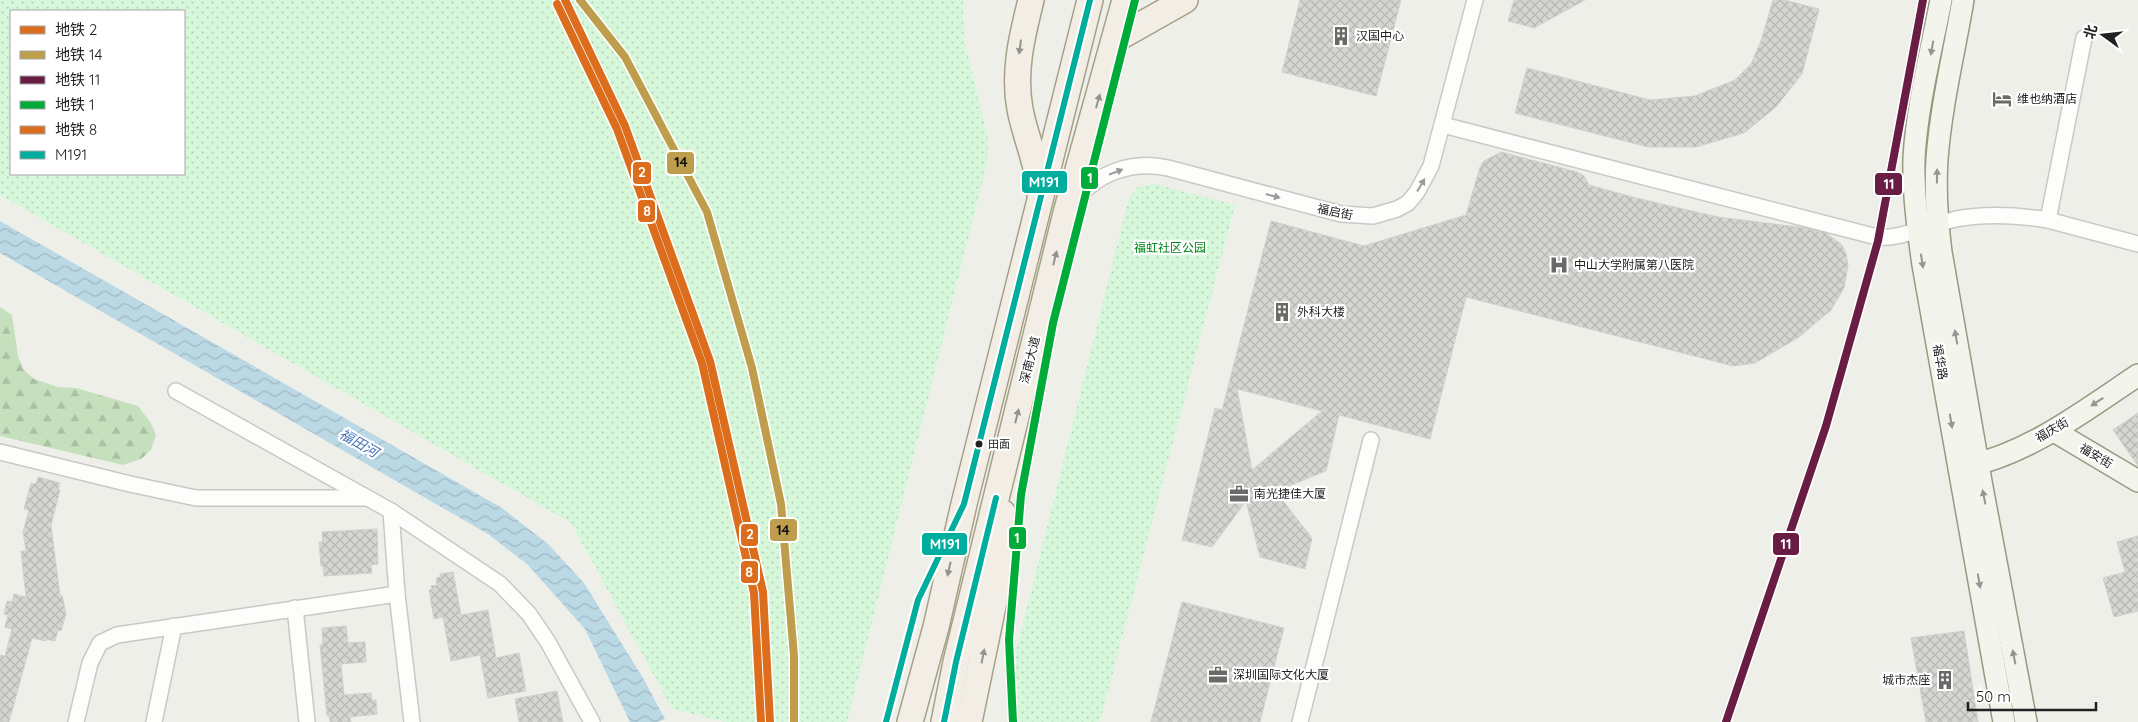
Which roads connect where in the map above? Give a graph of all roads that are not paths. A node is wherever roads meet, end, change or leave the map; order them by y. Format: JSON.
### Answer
{"nodes":[{"id":1,"x":1031,"y":0,"type":"edge"},
{"id":2,"x":1090,"y":0,"type":"edge"},
{"id":3,"x":1125,"y":0,"type":"edge"},
{"id":4,"x":1185,"y":0,"type":"edge"},
{"id":5,"x":1475,"y":0,"type":"edge"},
{"id":6,"x":1941,"y":0,"type":"edge"},
{"id":7,"x":1963,"y":0,"type":"edge"},
{"id":8,"x":2084,"y":38,"type":"dead end"},
{"id":9,"x":1116,"y":39,"type":"junction"},
{"id":10,"x":1443,"y":125,"type":"junction"},
{"id":11,"x":1038,"y":210,"type":"junction"},
{"id":12,"x":1066,"y":214,"type":"junction"},
{"id":13,"x":2048,"y":220,"type":"junction"},
{"id":14,"x":1928,"y":226,"type":"junction"},
{"id":15,"x":2138,"y":244,"type":"edge"},
{"id":16,"x":2138,"y":375,"type":"edge"},
{"id":17,"x":176,"y":391,"type":"dead end"},
{"id":18,"x":2054,"y":430,"type":"junction"},
{"id":19,"x":1372,"y":440,"type":"dead end"},
{"id":20,"x":0,"y":452,"type":"edge"},
{"id":21,"x":1968,"y":466,"type":"junction"},
{"id":22,"x":1001,"y":480,"type":"junction"},
{"id":23,"x":2138,"y":481,"type":"edge"},
{"id":24,"x":367,"y":498,"type":"junction"},
{"id":25,"x":391,"y":511,"type":"junction"},
{"id":26,"x":397,"y":594,"type":"junction"},
{"id":27,"x":295,"y":608,"type":"junction"},
{"id":28,"x":174,"y":626,"type":"junction"},
{"id":29,"x":973,"y":716,"type":"edge"},
{"id":30,"x":76,"y":722,"type":"edge"},
{"id":31,"x":154,"y":722,"type":"edge"},
{"id":32,"x":307,"y":722,"type":"edge"},
{"id":33,"x":412,"y":722,"type":"edge"},
{"id":34,"x":592,"y":722,"type":"edge"},
{"id":35,"x":910,"y":722,"type":"edge"},
{"id":36,"x":944,"y":722,"type":"edge"},
{"id":37,"x":1300,"y":722,"type":"edge"},
{"id":38,"x":2004,"y":722,"type":"edge"},
{"id":39,"x":2026,"y":722,"type":"edge"}],
"edges":[{"from":1,"to":11,"type":"main road","one_way":true},
{"from":2,"to":11,"type":"main road"},
{"from":3,"to":9,"type":"main road","name":"深南大道"},
{"from":4,"to":9,"type":"main road"},
{"from":5,"to":10,"type":"street","name":"福启街"},
{"from":6,"to":14,"type":"main road","name":"福华路","one_way":true},
{"from":14,"to":7,"type":"main road","name":"福华路","one_way":true},
{"from":8,"to":13,"type":"street"},
{"from":12,"to":9,"type":"main road","name":"深南大道","one_way":true},
{"from":12,"to":10,"type":"street","name":"福启街","one_way":true},
{"from":10,"to":14,"type":"street"},
{"from":11,"to":35,"type":"main road","one_way":true},
{"from":22,"to":12,"type":"main road","name":"深南大道","one_way":true},
{"from":13,"to":14,"type":"street"},
{"from":13,"to":15,"type":"street"},
{"from":14,"to":21,"type":"main road","name":"福华路"},
{"from":16,"to":18,"type":"main road","name":"福庆街","one_way":true},
{"from":17,"to":24,"type":"street"},
{"from":18,"to":21,"type":"main road","name":"福庆街"},
{"from":18,"to":23,"type":"main road","name":"福安街"},
{"from":19,"to":37,"type":"street"},
{"from":20,"to":24,"type":"street"},
{"from":21,"to":38,"type":"main road","name":"福华路","one_way":true},
{"from":39,"to":21,"type":"main road","name":"福华路","one_way":true},
{"from":29,"to":22,"type":"main road","one_way":true},
{"from":22,"to":36,"type":"main road","name":"深南大道"},
{"from":24,"to":25,"type":"street"},
{"from":25,"to":26,"type":"street"},
{"from":25,"to":34,"type":"street"},
{"from":26,"to":27,"type":"street"},
{"from":26,"to":33,"type":"street"},
{"from":27,"to":28,"type":"street"},
{"from":27,"to":32,"type":"street"},
{"from":28,"to":30,"type":"street"},
{"from":28,"to":31,"type":"street"}]}
